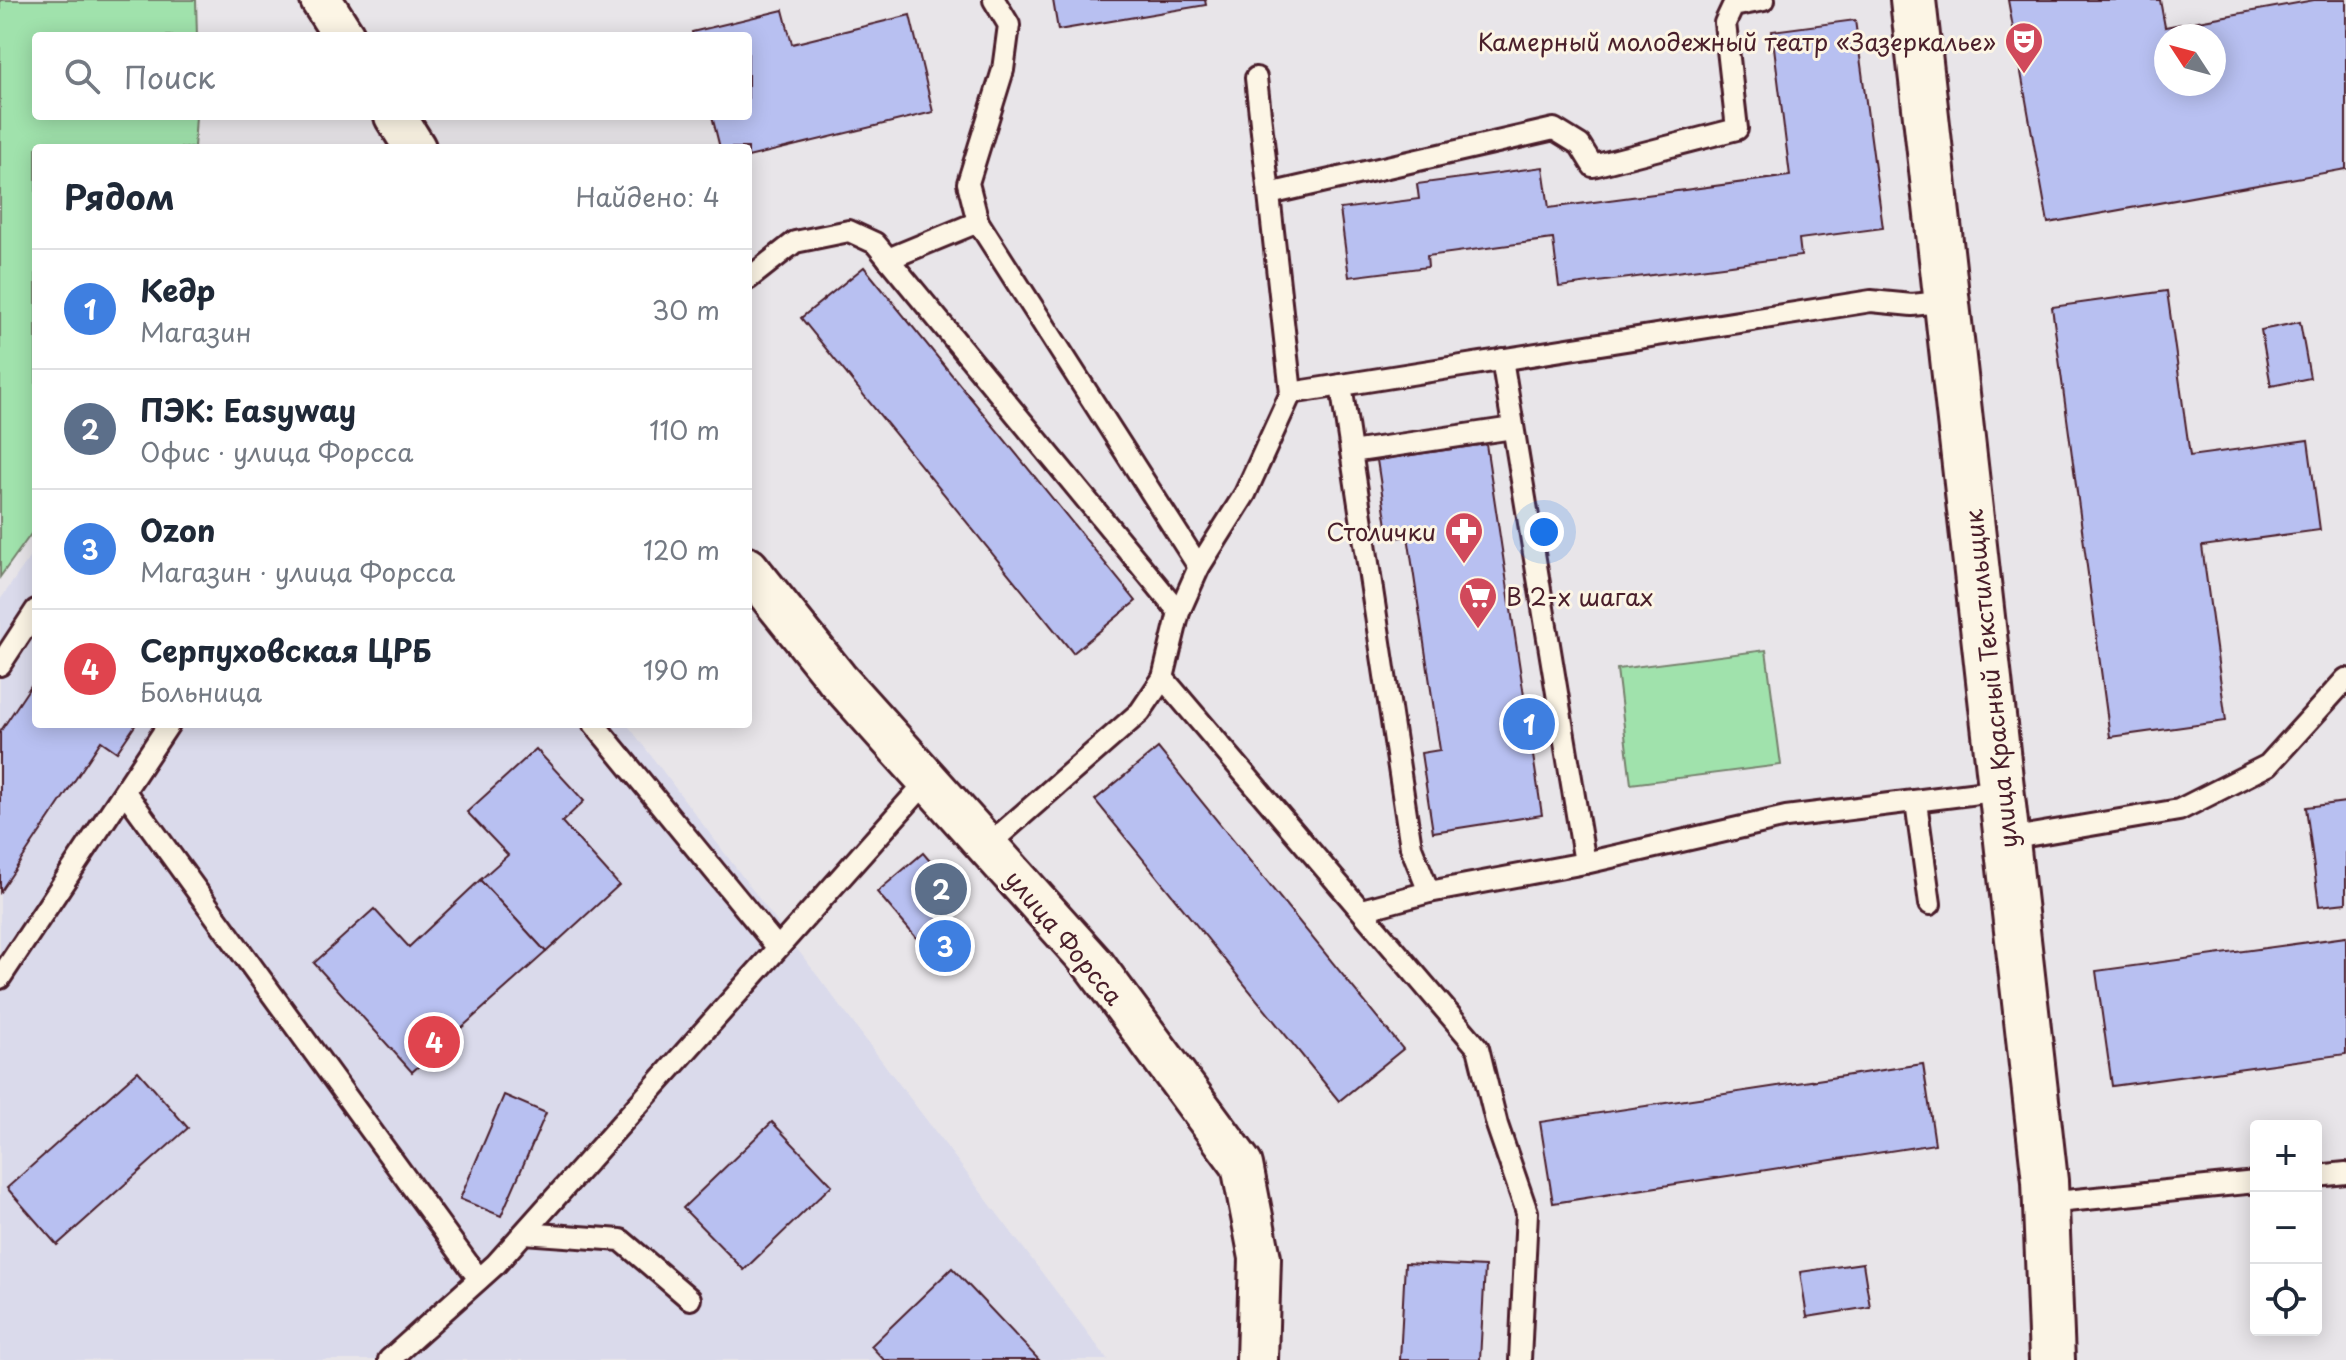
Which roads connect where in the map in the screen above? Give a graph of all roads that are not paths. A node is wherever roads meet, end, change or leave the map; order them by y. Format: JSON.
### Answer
{"nodes":[{"id":1,"x":321,"y":0,"type":"edge"},
{"id":2,"x":994,"y":0,"type":"edge"},
{"id":3,"x":1764,"y":0,"type":"edge"},
{"id":4,"x":1913,"y":0,"type":"edge"},
{"id":5,"x":341,"y":32,"type":"edge"},
{"id":6,"x":1256,"y":78,"type":"dead end"},
{"id":7,"x":398,"y":120,"type":"edge"},
{"id":8,"x":412,"y":144,"type":"edge"},
{"id":9,"x":1269,"y":194,"type":"junction"},
{"id":10,"x":978,"y":222,"type":"junction"},
{"id":11,"x":888,"y":259,"type":"junction"},
{"id":12,"x":752,"y":276,"type":"edge"},
{"id":13,"x":1949,"y":301,"type":"junction"},
{"id":14,"x":1502,"y":359,"type":"junction"},
{"id":15,"x":1341,"y":385,"type":"junction"},
{"id":16,"x":1291,"y":393,"type":"junction"},
{"id":17,"x":1513,"y":428,"type":"junction"},
{"id":18,"x":1351,"y":452,"type":"junction"},
{"id":19,"x":1199,"y":567,"type":"junction"},
{"id":20,"x":752,"y":573,"type":"edge"},
{"id":21,"x":1179,"y":612,"type":"junction"},
{"id":22,"x":32,"y":616,"type":"edge"},
{"id":23,"x":0,"y":665,"type":"edge"},
{"id":24,"x":1163,"y":678,"type":"junction"},
{"id":25,"x":2346,"y":679,"type":"edge"},
{"id":26,"x":166,"y":728,"type":"edge"},
{"id":27,"x":597,"y":728,"type":"edge"},
{"id":28,"x":928,"y":780,"type":"junction"},
{"id":29,"x":2002,"y":790,"type":"junction"},
{"id":30,"x":125,"y":792,"type":"junction"},
{"id":31,"x":1916,"y":802,"type":"junction"},
{"id":32,"x":2008,"y":839,"type":"junction"},
{"id":33,"x":987,"y":846,"type":"junction"},
{"id":34,"x":1585,"y":863,"type":"junction"},
{"id":35,"x":1429,"y":892,"type":"junction"},
{"id":36,"x":1930,"y":904,"type":"dead end"},
{"id":37,"x":1362,"y":910,"type":"junction"},
{"id":38,"x":777,"y":947,"type":"junction"},
{"id":39,"x":0,"y":978,"type":"edge"},
{"id":40,"x":2346,"y":1173,"type":"edge"},
{"id":41,"x":2322,"y":1175,"type":"edge"},
{"id":42,"x":2250,"y":1183,"type":"edge"},
{"id":43,"x":2046,"y":1203,"type":"junction"},
{"id":44,"x":524,"y":1233,"type":"junction"},
{"id":45,"x":479,"y":1279,"type":"junction"},
{"id":46,"x":690,"y":1299,"type":"dead end"},
{"id":47,"x":389,"y":1360,"type":"edge"},
{"id":48,"x":1257,"y":1360,"type":"edge"},
{"id":49,"x":1520,"y":1360,"type":"edge"},
{"id":50,"x":2052,"y":1360,"type":"edge"}],
"edges":[{"from":1,"to":5,"type":"street"},
{"from":2,"to":10,"type":"lane"},
{"from":3,"to":9,"type":"lane"},
{"from":4,"to":13,"type":"street","name":"улица Красный Текстильщик"},
{"from":6,"to":9,"type":"lane"},
{"from":7,"to":8,"type":"street"},
{"from":9,"to":16,"type":"lane"},
{"from":10,"to":11,"type":"lane"},
{"from":10,"to":19,"type":"lane"},
{"from":11,"to":12,"type":"lane"},
{"from":11,"to":21,"type":"lane"},
{"from":13,"to":14,"type":"lane"},
{"from":13,"to":29,"type":"street","name":"улица Красный Текстильщик"},
{"from":14,"to":15,"type":"lane"},
{"from":14,"to":17,"type":"lane"},
{"from":15,"to":16,"type":"lane"},
{"from":15,"to":18,"type":"lane"},
{"from":16,"to":19,"type":"lane"},
{"from":17,"to":18,"type":"lane"},
{"from":17,"to":34,"type":"lane"},
{"from":18,"to":35,"type":"lane"},
{"from":19,"to":21,"type":"lane"},
{"from":20,"to":28,"type":"street","name":"улица Форсса"},
{"from":21,"to":24,"type":"lane"},
{"from":22,"to":23,"type":"lane"},
{"from":24,"to":33,"type":"lane"},
{"from":24,"to":37,"type":"lane"},
{"from":25,"to":32,"type":"lane"},
{"from":26,"to":30,"type":"lane"},
{"from":27,"to":38,"type":"lane"},
{"from":28,"to":33,"type":"street","name":"улица Форсса"},
{"from":28,"to":38,"type":"lane"},
{"from":29,"to":31,"type":"lane"},
{"from":29,"to":32,"type":"street","name":"улица Красный Текстильщик"},
{"from":30,"to":39,"type":"lane"},
{"from":30,"to":45,"type":"lane"},
{"from":31,"to":34,"type":"lane"},
{"from":31,"to":36,"type":"lane"},
{"from":32,"to":43,"type":"street","name":"улица Красный Текстильщик"},
{"from":33,"to":48,"type":"street","name":"улица Форсса"},
{"from":34,"to":35,"type":"lane"},
{"from":35,"to":37,"type":"lane"},
{"from":37,"to":49,"type":"lane"},
{"from":38,"to":44,"type":"lane"},
{"from":40,"to":41,"type":"lane"},
{"from":42,"to":43,"type":"lane"},
{"from":43,"to":50,"type":"street","name":"улица Красный Текстильщик"},
{"from":44,"to":45,"type":"lane"},
{"from":44,"to":46,"type":"lane"},
{"from":45,"to":47,"type":"lane"}]}
